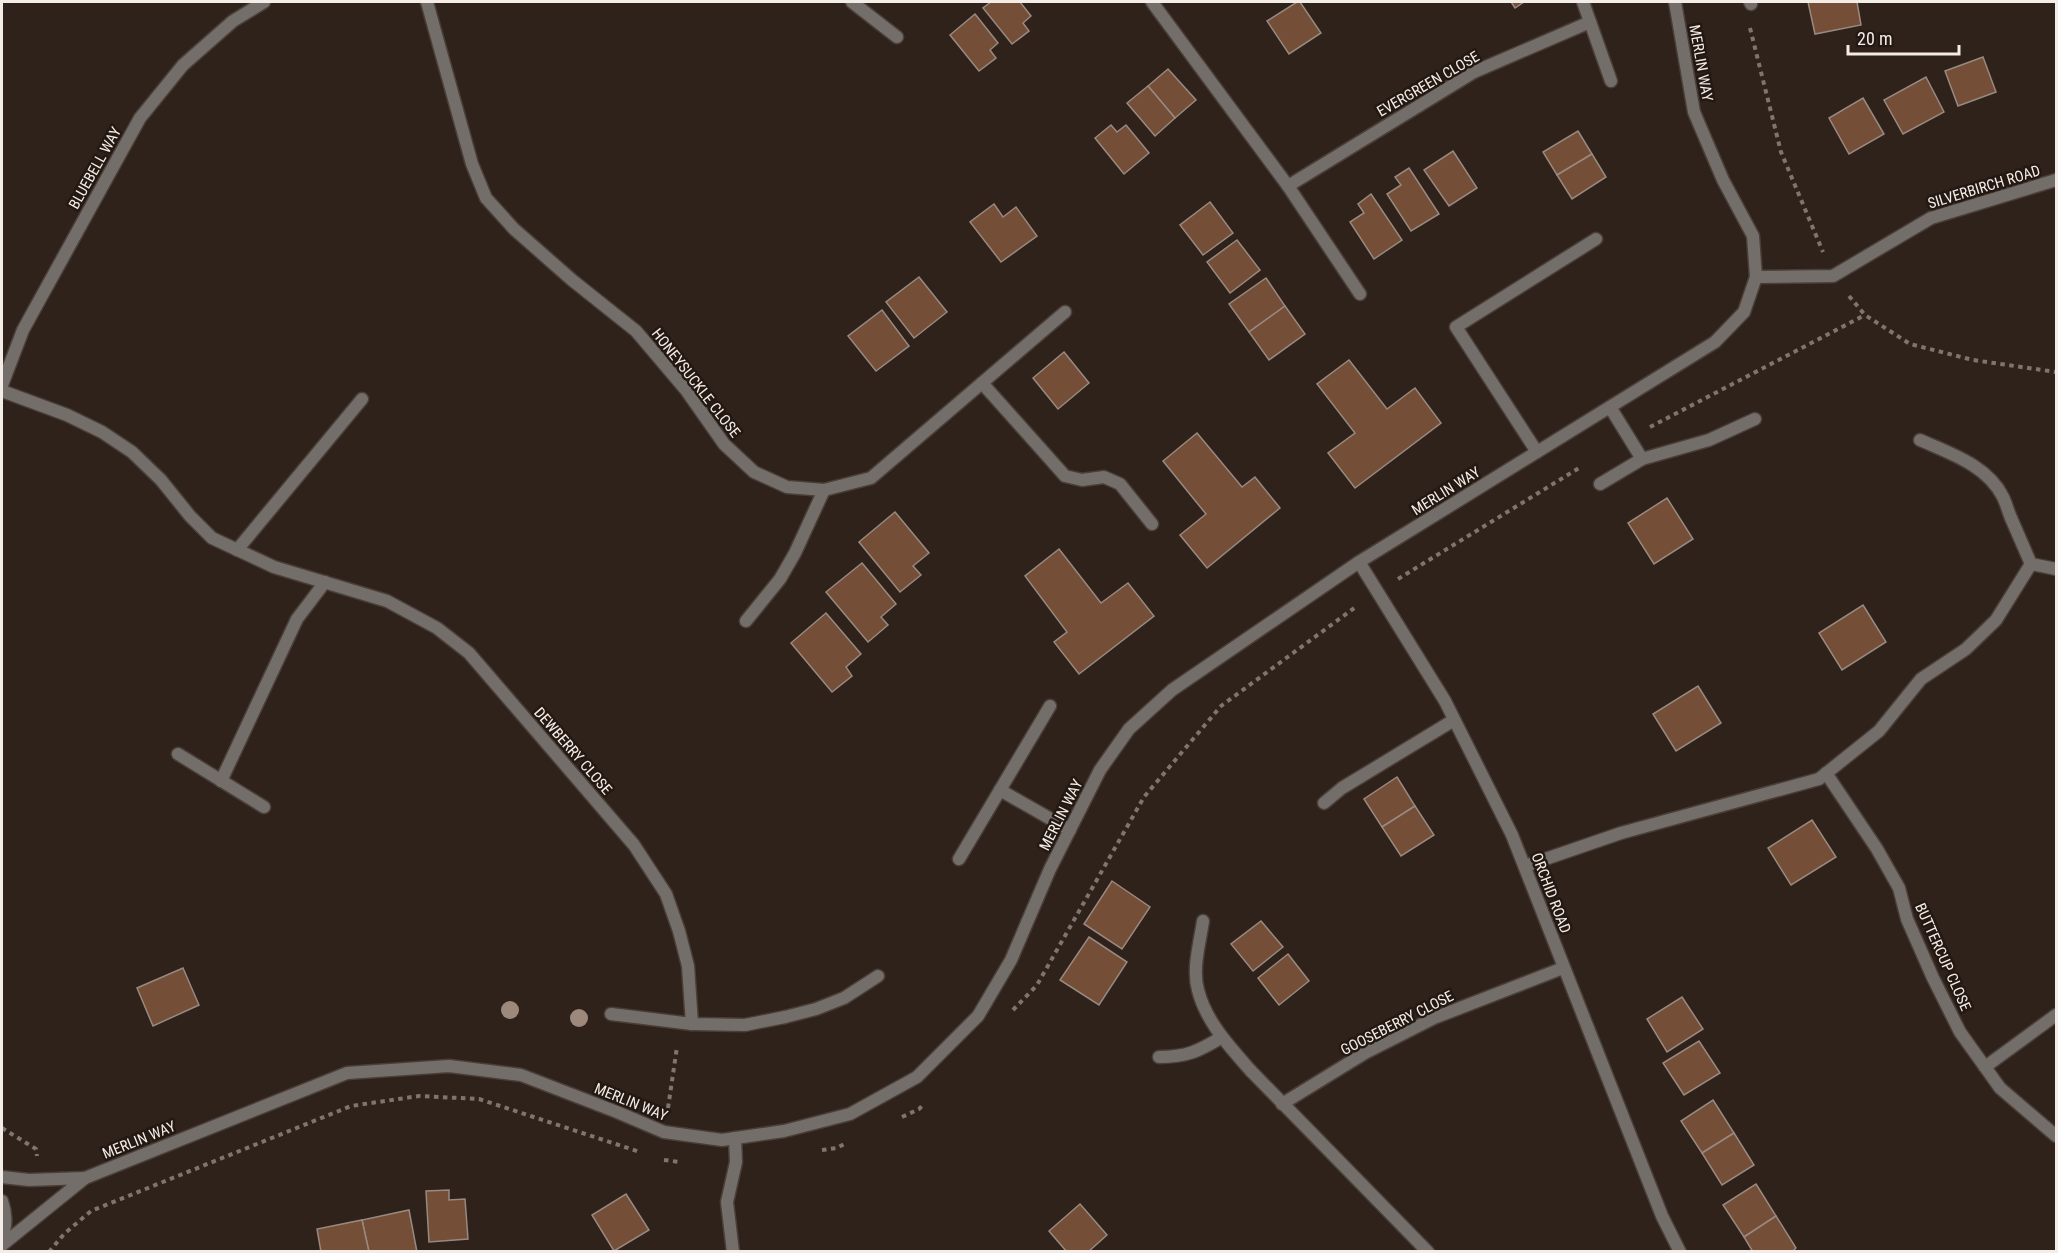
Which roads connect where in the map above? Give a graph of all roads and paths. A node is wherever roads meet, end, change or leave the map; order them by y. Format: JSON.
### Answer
{"nodes":[{"id":1,"x":264,"y":2,"type":"edge"},
{"id":2,"x":427,"y":2,"type":"edge"},
{"id":3,"x":852,"y":2,"type":"edge"},
{"id":4,"x":1152,"y":2,"type":"edge"},
{"id":5,"x":1583,"y":2,"type":"edge"},
{"id":6,"x":1675,"y":2,"type":"edge"},
{"id":7,"x":1590,"y":22,"type":"junction"},
{"id":8,"x":1749,"y":25,"type":"dead end"},
{"id":9,"x":897,"y":37,"type":"dead end"},
{"id":10,"x":1611,"y":81,"type":"dead end"},
{"id":11,"x":2056,"y":180,"type":"edge"},
{"id":12,"x":1288,"y":186,"type":"junction"},
{"id":13,"x":1596,"y":239,"type":"dead end"},
{"id":14,"x":1833,"y":276,"type":"junction"},
{"id":15,"x":1756,"y":277,"type":"junction"},
{"id":16,"x":1360,"y":294,"type":"dead end"},
{"id":17,"x":1065,"y":312,"type":"dead end"},
{"id":18,"x":2056,"y":372,"type":"edge"},
{"id":19,"x":982,"y":383,"type":"junction"},
{"id":20,"x":2,"y":385,"type":"edge"},
{"id":21,"x":2,"y":391,"type":"edge"},
{"id":22,"x":362,"y":399,"type":"dead end"},
{"id":23,"x":1610,"y":407,"type":"junction"},
{"id":24,"x":1755,"y":419,"type":"dead end"},
{"id":25,"x":1920,"y":440,"type":"dead end"},
{"id":26,"x":1538,"y":452,"type":"junction"},
{"id":27,"x":1642,"y":459,"type":"junction"},
{"id":28,"x":1600,"y":484,"type":"dead end"},
{"id":29,"x":824,"y":490,"type":"junction"},
{"id":30,"x":1152,"y":524,"type":"dead end"},
{"id":31,"x":237,"y":550,"type":"junction"},
{"id":32,"x":1359,"y":562,"type":"junction"},
{"id":33,"x":2031,"y":564,"type":"junction"},
{"id":34,"x":2056,"y":569,"type":"edge"},
{"id":35,"x":325,"y":582,"type":"junction"},
{"id":36,"x":746,"y":621,"type":"dead end"},
{"id":37,"x":1050,"y":706,"type":"dead end"},
{"id":38,"x":1454,"y":720,"type":"junction"},
{"id":39,"x":178,"y":754,"type":"dead end"},
{"id":40,"x":1826,"y":773,"type":"junction"},
{"id":41,"x":221,"y":781,"type":"junction"},
{"id":42,"x":1000,"y":790,"type":"junction"},
{"id":43,"x":1324,"y":803,"type":"dead end"},
{"id":44,"x":264,"y":807,"type":"dead end"},
{"id":45,"x":1070,"y":830,"type":"junction"},
{"id":46,"x":959,"y":859,"type":"dead end"},
{"id":47,"x":1525,"y":866,"type":"junction"},
{"id":48,"x":1203,"y":921,"type":"dead end"},
{"id":49,"x":1563,"y":968,"type":"junction"},
{"id":50,"x":878,"y":976,"type":"dead end"},
{"id":51,"x":611,"y":1014,"type":"dead end"},
{"id":52,"x":2056,"y":1016,"type":"edge"},
{"id":53,"x":686,"y":1024,"type":"junction"},
{"id":54,"x":1222,"y":1037,"type":"junction"},
{"id":55,"x":1159,"y":1058,"type":"dead end"},
{"id":56,"x":1985,"y":1067,"type":"junction"},
{"id":57,"x":1282,"y":1104,"type":"junction"},
{"id":58,"x":664,"y":1132,"type":"junction"},
{"id":59,"x":2056,"y":1136,"type":"edge"},
{"id":60,"x":735,"y":1138,"type":"junction"},
{"id":61,"x":2,"y":1177,"type":"edge"},
{"id":62,"x":85,"y":1178,"type":"junction"},
{"id":63,"x":2,"y":1201,"type":"edge"},
{"id":64,"x":2,"y":1237,"type":"edge"},
{"id":65,"x":2,"y":1245,"type":"edge"},
{"id":66,"x":733,"y":1251,"type":"edge"},
{"id":67,"x":1428,"y":1251,"type":"edge"},
{"id":68,"x":1680,"y":1251,"type":"edge"}],
"edges":[{"from":1,"to":20,"type":"street","name":"BLUEBELL WAY"},
{"from":2,"to":29,"type":"street","name":"HONEYSUCKLE CLOSE"},
{"from":3,"to":9,"type":"street"},
{"from":4,"to":12,"type":"street"},
{"from":5,"to":7,"type":"street"},
{"from":6,"to":15,"type":"street","name":"MERLIN WAY"},
{"from":7,"to":10,"type":"street"},
{"from":7,"to":12,"type":"street","name":"EVERGREEN CLOSE"},
{"from":8,"to":14,"type":"path"},
{"from":11,"to":14,"type":"street","name":"SILVERBIRCH ROAD"},
{"from":12,"to":16,"type":"street"},
{"from":13,"to":26,"type":"street"},
{"from":14,"to":15,"type":"street","name":"SILVERBIRCH ROAD"},
{"from":14,"to":18,"type":"path"},
{"from":15,"to":23,"type":"street","name":"MERLIN WAY"},
{"from":17,"to":19,"type":"street","name":"HONEYSUCKLE CLOSE"},
{"from":19,"to":29,"type":"street","name":"HONEYSUCKLE CLOSE"},
{"from":19,"to":30,"type":"street"},
{"from":21,"to":31,"type":"street","name":"DEWBERRY CLOSE"},
{"from":22,"to":31,"type":"street"},
{"from":23,"to":26,"type":"street","name":"MERLIN WAY"},
{"from":23,"to":27,"type":"street"},
{"from":24,"to":27,"type":"street"},
{"from":25,"to":33,"type":"street"},
{"from":26,"to":32,"type":"street","name":"MERLIN WAY"},
{"from":27,"to":28,"type":"street"},
{"from":29,"to":36,"type":"street"},
{"from":31,"to":35,"type":"street","name":"DEWBERRY CLOSE"},
{"from":32,"to":38,"type":"street","name":"ORCHID ROAD"},
{"from":32,"to":45,"type":"street","name":"MERLIN WAY"},
{"from":33,"to":34,"type":"street"},
{"from":33,"to":40,"type":"street"},
{"from":35,"to":41,"type":"street"},
{"from":35,"to":53,"type":"street","name":"DEWBERRY CLOSE"},
{"from":37,"to":42,"type":"street"},
{"from":38,"to":43,"type":"street"},
{"from":38,"to":47,"type":"street","name":"ORCHID ROAD"},
{"from":39,"to":41,"type":"street"},
{"from":40,"to":47,"type":"street"},
{"from":40,"to":56,"type":"street","name":"BUTTERCUP CLOSE"},
{"from":41,"to":44,"type":"street"},
{"from":42,"to":45,"type":"street"},
{"from":42,"to":46,"type":"street"},
{"from":45,"to":60,"type":"street","name":"MERLIN WAY"},
{"from":47,"to":49,"type":"street","name":"ORCHID ROAD"},
{"from":48,"to":54,"type":"street"},
{"from":49,"to":57,"type":"street","name":"GOOSEBERRY CLOSE"},
{"from":49,"to":68,"type":"street","name":"ORCHID ROAD"},
{"from":50,"to":53,"type":"street"},
{"from":51,"to":53,"type":"street"},
{"from":52,"to":56,"type":"street"},
{"from":53,"to":58,"type":"path"},
{"from":54,"to":55,"type":"street"},
{"from":54,"to":57,"type":"street"},
{"from":56,"to":59,"type":"street","name":"BUTTERCUP CLOSE"},
{"from":57,"to":67,"type":"street"},
{"from":58,"to":60,"type":"street","name":"MERLIN WAY"},
{"from":58,"to":62,"type":"street","name":"MERLIN WAY"},
{"from":60,"to":66,"type":"street"},
{"from":61,"to":62,"type":"street","name":"MERLIN WAY"},
{"from":62,"to":65,"type":"street","name":"MERLIN WAY"},
{"from":63,"to":64,"type":"street"}]}
